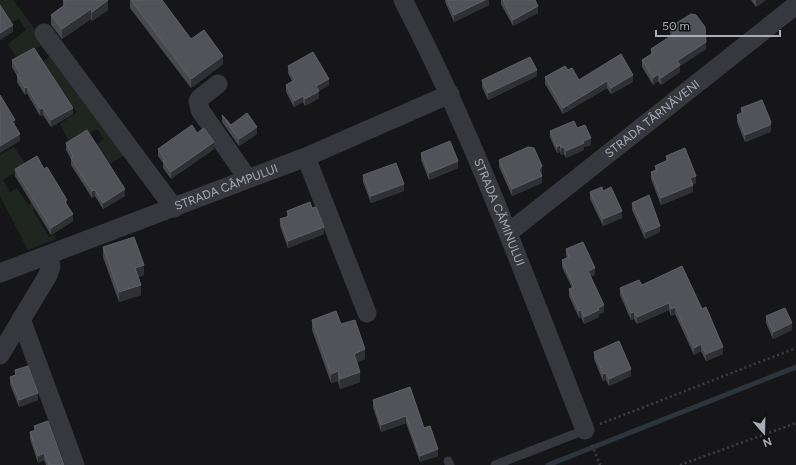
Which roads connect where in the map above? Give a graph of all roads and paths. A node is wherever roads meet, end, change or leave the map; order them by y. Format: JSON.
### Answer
{"nodes":[{"id":1,"x":403,"y":0,"type":"edge"},
{"id":2,"x":796,"y":5,"type":"edge"},
{"id":3,"x":44,"y":33,"type":"dead end"},
{"id":4,"x":218,"y":84,"type":"dead end"},
{"id":5,"x":450,"y":94,"type":"junction"},
{"id":6,"x":306,"y":157,"type":"junction"},
{"id":7,"x":248,"y":179,"type":"junction"},
{"id":8,"x":174,"y":208,"type":"junction"},
{"id":9,"x":508,"y":233,"type":"junction"},
{"id":10,"x":48,"y":256,"type":"junction"},
{"id":11,"x":0,"y":272,"type":"edge"},
{"id":12,"x":367,"y":313,"type":"dead end"},
{"id":13,"x":21,"y":320,"type":"junction"},
{"id":14,"x":796,"y":348,"type":"edge"},
{"id":15,"x":0,"y":355,"type":"edge"},
{"id":16,"x":796,"y":423,"type":"edge"},
{"id":17,"x":585,"y":430,"type":"junction"},
{"id":18,"x":74,"y":465,"type":"edge"},
{"id":19,"x":495,"y":465,"type":"edge"},
{"id":20,"x":680,"y":465,"type":"edge"}],
"edges":[{"from":1,"to":5,"type":"street","name":"STRADA CĂMINULUI"},
{"from":2,"to":9,"type":"street","name":"STRADA TÂRNĂVENI"},
{"from":3,"to":8,"type":"street"},
{"from":4,"to":7,"type":"street"},
{"from":5,"to":6,"type":"street","name":"STRADA CÂMPULUI"},
{"from":5,"to":9,"type":"street","name":"STRADA CĂMINULUI"},
{"from":6,"to":7,"type":"street","name":"STRADA CÂMPULUI"},
{"from":6,"to":12,"type":"street"},
{"from":7,"to":8,"type":"street","name":"STRADA CÂMPULUI"},
{"from":8,"to":10,"type":"street","name":"STRADA CÂMPULUI"},
{"from":9,"to":17,"type":"street","name":"STRADA CĂMINULUI"},
{"from":10,"to":11,"type":"street","name":"STRADA CÂMPULUI"},
{"from":10,"to":13,"type":"street"},
{"from":13,"to":15,"type":"street"},
{"from":13,"to":18,"type":"street"},
{"from":14,"to":17,"type":"path"},
{"from":16,"to":20,"type":"path"},
{"from":17,"to":19,"type":"lane"}]}
